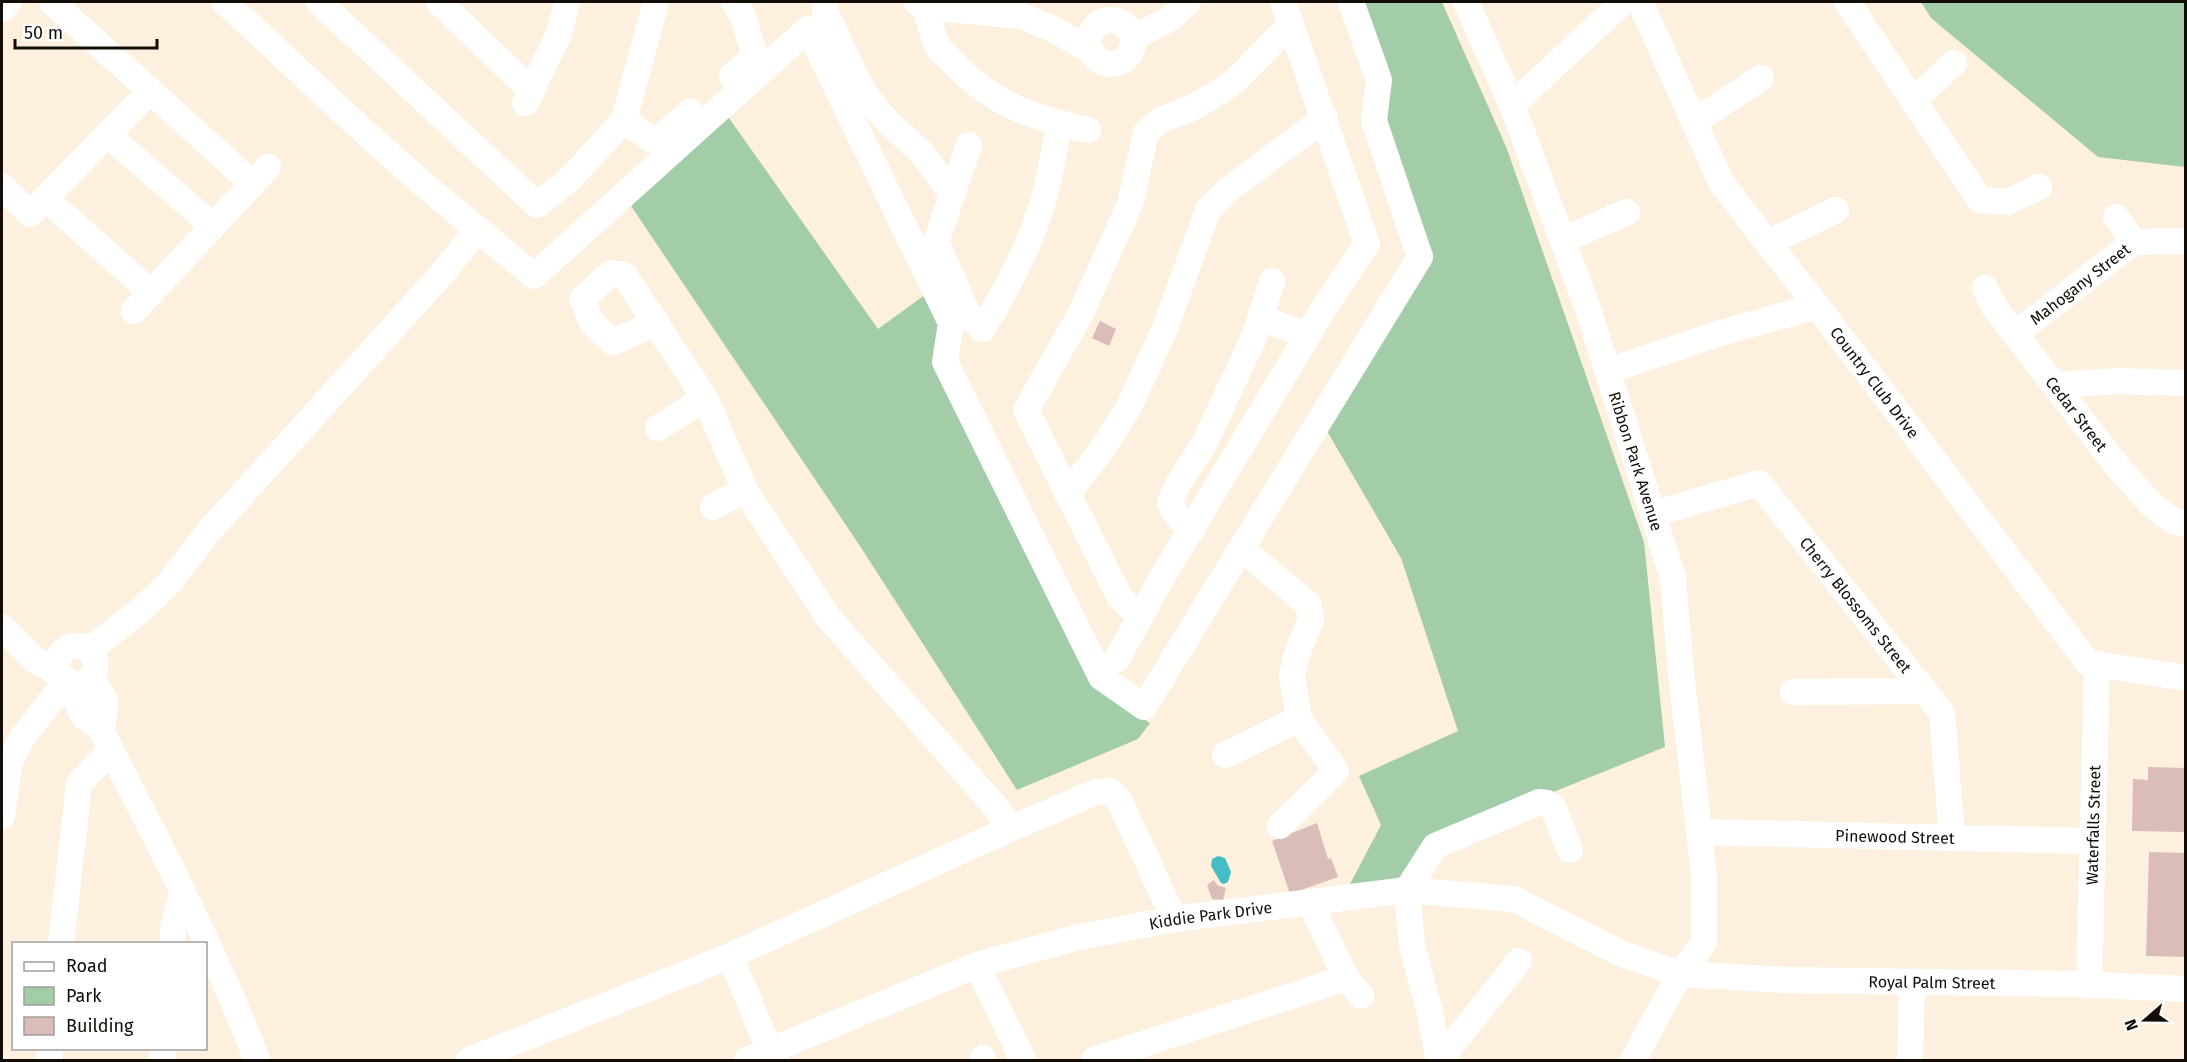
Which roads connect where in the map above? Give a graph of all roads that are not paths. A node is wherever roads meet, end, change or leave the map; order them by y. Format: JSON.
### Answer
{"nodes":[{"id":1,"x":9,"y":2,"type":"edge"},
{"id":2,"x":52,"y":2,"type":"edge"},
{"id":3,"x":225,"y":2,"type":"edge"},
{"id":4,"x":319,"y":2,"type":"edge"},
{"id":5,"x":439,"y":2,"type":"edge"},
{"id":6,"x":567,"y":2,"type":"edge"},
{"id":7,"x":656,"y":2,"type":"edge"},
{"id":8,"x":734,"y":2,"type":"edge"},
{"id":9,"x":825,"y":2,"type":"edge"},
{"id":10,"x":1188,"y":2,"type":"edge"},
{"id":11,"x":1351,"y":2,"type":"edge"},
{"id":12,"x":1466,"y":2,"type":"edge"},
{"id":13,"x":1623,"y":2,"type":"edge"},
{"id":14,"x":1640,"y":2,"type":"edge"},
{"id":15,"x":1847,"y":2,"type":"edge"},
{"id":16,"x":921,"y":4,"type":"edge"},
{"id":17,"x":2,"y":9,"type":"edge"},
{"id":18,"x":1100,"y":12,"type":"edge"},
{"id":19,"x":1287,"y":13,"type":"edge"},
{"id":20,"x":1128,"y":22,"type":"edge"},
{"id":21,"x":1091,"y":51,"type":"junction"},
{"id":22,"x":1954,"y":63,"type":"dead end"},
{"id":23,"x":1761,"y":78,"type":"dead end"},
{"id":24,"x":150,"y":91,"type":"junction"},
{"id":25,"x":1913,"y":101,"type":"junction"},
{"id":26,"x":1512,"y":105,"type":"junction"},
{"id":27,"x":1325,"y":118,"type":"junction"},
{"id":28,"x":624,"y":120,"type":"junction"},
{"id":29,"x":1695,"y":121,"type":"junction"},
{"id":30,"x":1060,"y":123,"type":"junction"},
{"id":31,"x":1088,"y":130,"type":"dead end"},
{"id":32,"x":108,"y":135,"type":"junction"},
{"id":33,"x":969,"y":145,"type":"dead end"},
{"id":34,"x":2,"y":186,"type":"edge"},
{"id":35,"x":2039,"y":187,"type":"dead end"},
{"id":36,"x":952,"y":194,"type":"junction"},
{"id":37,"x":46,"y":199,"type":"junction"},
{"id":38,"x":1836,"y":210,"type":"dead end"},
{"id":39,"x":1627,"y":212,"type":"dead end"},
{"id":40,"x":2116,"y":217,"type":"dead end"},
{"id":41,"x":213,"y":226,"type":"junction"},
{"id":42,"x":478,"y":229,"type":"junction"},
{"id":43,"x":1563,"y":240,"type":"junction"},
{"id":44,"x":2134,"y":242,"type":"junction"},
{"id":45,"x":2186,"y":242,"type":"edge"},
{"id":46,"x":1768,"y":243,"type":"junction"},
{"id":47,"x":1272,"y":281,"type":"dead end"},
{"id":48,"x":1985,"y":288,"type":"dead end"},
{"id":49,"x":152,"y":293,"type":"junction"},
{"id":50,"x":1817,"y":306,"type":"junction"},
{"id":51,"x":134,"y":311,"type":"dead end"},
{"id":52,"x":1260,"y":318,"type":"junction"},
{"id":53,"x":657,"y":323,"type":"dead end"},
{"id":54,"x":2015,"y":333,"type":"junction"},
{"id":55,"x":1308,"y":336,"type":"junction"},
{"id":56,"x":1608,"y":371,"type":"junction"},
{"id":57,"x":2186,"y":383,"type":"edge"},
{"id":58,"x":2055,"y":385,"type":"junction"},
{"id":59,"x":705,"y":398,"type":"junction"},
{"id":60,"x":658,"y":429,"type":"dead end"},
{"id":61,"x":745,"y":490,"type":"junction"},
{"id":62,"x":1068,"y":494,"type":"junction"},
{"id":63,"x":713,"y":507,"type":"dead end"},
{"id":64,"x":1653,"y":513,"type":"junction"},
{"id":65,"x":2186,"y":523,"type":"edge"},
{"id":66,"x":1192,"y":530,"type":"junction"},
{"id":67,"x":1242,"y":549,"type":"junction"},
{"id":68,"x":1140,"y":618,"type":"junction"},
{"id":69,"x":8,"y":632,"type":"edge"},
{"id":70,"x":79,"y":649,"type":"junction"},
{"id":71,"x":1117,"y":659,"type":"dead end"},
{"id":72,"x":2097,"y":664,"type":"junction"},
{"id":73,"x":2186,"y":678,"type":"edge"},
{"id":74,"x":72,"y":679,"type":"junction"},
{"id":75,"x":1924,"y":691,"type":"junction"},
{"id":76,"x":1793,"y":692,"type":"dead end"},
{"id":77,"x":1299,"y":719,"type":"junction"},
{"id":78,"x":107,"y":741,"type":"junction"},
{"id":79,"x":1225,"y":755,"type":"dead end"},
{"id":80,"x":5,"y":771,"type":"edge"},
{"id":81,"x":2,"y":816,"type":"edge"},
{"id":82,"x":1280,"y":826,"type":"dead end"},
{"id":83,"x":1012,"y":828,"type":"junction"},
{"id":84,"x":1699,"y":832,"type":"junction"},
{"id":85,"x":1952,"y":838,"type":"junction"},
{"id":86,"x":2092,"y":841,"type":"junction"},
{"id":87,"x":1570,"y":850,"type":"dead end"},
{"id":88,"x":1407,"y":890,"type":"junction"},
{"id":89,"x":183,"y":891,"type":"junction"},
{"id":90,"x":1310,"y":902,"type":"junction"},
{"id":91,"x":1173,"y":919,"type":"junction"},
{"id":92,"x":62,"y":942,"type":"edge"},
{"id":93,"x":172,"y":942,"type":"edge"},
{"id":94,"x":206,"y":942,"type":"edge"},
{"id":95,"x":207,"y":944,"type":"edge"},
{"id":96,"x":730,"y":956,"type":"junction"},
{"id":97,"x":1519,"y":961,"type":"dead end"},
{"id":98,"x":978,"y":965,"type":"junction"},
{"id":99,"x":1680,"y":975,"type":"junction"},
{"id":100,"x":1912,"y":982,"type":"junction"},
{"id":101,"x":2089,"y":985,"type":"junction"},
{"id":102,"x":2186,"y":989,"type":"edge"},
{"id":103,"x":764,"y":1057,"type":"edge"},
{"id":104,"x":257,"y":1060,"type":"edge"},
{"id":105,"x":469,"y":1060,"type":"edge"},
{"id":106,"x":1023,"y":1060,"type":"edge"},
{"id":107,"x":1094,"y":1060,"type":"edge"},
{"id":108,"x":1440,"y":1060,"type":"edge"},
{"id":109,"x":1633,"y":1060,"type":"edge"},
{"id":110,"x":1911,"y":1060,"type":"edge"}],
"edges":[{"from":1,"to":17,"type":"street"},
{"from":2,"to":24,"type":"street"},
{"from":3,"to":42,"type":"street"},
{"from":4,"to":28,"type":"street"},
{"from":5,"to":6,"type":"street"},
{"from":7,"to":28,"type":"street"},
{"from":8,"to":28,"type":"street"},
{"from":9,"to":36,"type":"street"},
{"from":10,"to":20,"type":"street"},
{"from":11,"to":67,"type":"street"},
{"from":12,"to":26,"type":"street","name":"Ribbon Park Avenue"},
{"from":13,"to":26,"type":"street"},
{"from":14,"to":29,"type":"street","name":"Country Club Drive"},
{"from":15,"to":25,"type":"street"},
{"from":16,"to":21,"type":"street"},
{"from":16,"to":30,"type":"street"},
{"from":18,"to":20,"type":"street"},
{"from":18,"to":21,"type":"street"},
{"from":19,"to":27,"type":"street"},
{"from":19,"to":62,"type":"street"},
{"from":20,"to":21,"type":"street"},
{"from":22,"to":25,"type":"street"},
{"from":23,"to":29,"type":"street"},
{"from":24,"to":32,"type":"street"},
{"from":24,"to":41,"type":"street"},
{"from":25,"to":35,"type":"street"},
{"from":26,"to":43,"type":"street","name":"Ribbon Park Avenue"},
{"from":27,"to":55,"type":"street"},
{"from":27,"to":62,"type":"street"},
{"from":29,"to":46,"type":"street","name":"Country Club Drive"},
{"from":30,"to":31,"type":"street"},
{"from":30,"to":36,"type":"street"},
{"from":32,"to":37,"type":"street"},
{"from":32,"to":41,"type":"street"},
{"from":33,"to":36,"type":"street"},
{"from":34,"to":37,"type":"street"},
{"from":37,"to":49,"type":"street"},
{"from":38,"to":46,"type":"street"},
{"from":39,"to":43,"type":"street"},
{"from":40,"to":44,"type":"street"},
{"from":41,"to":49,"type":"street"},
{"from":42,"to":67,"type":"street"},
{"from":42,"to":70,"type":"street"},
{"from":43,"to":56,"type":"street","name":"Ribbon Park Avenue"},
{"from":44,"to":45,"type":"street","name":"Mahogany Street"},
{"from":44,"to":54,"type":"street","name":"Mahogany Street"},
{"from":46,"to":50,"type":"street","name":"Country Club Drive"},
{"from":47,"to":52,"type":"street"},
{"from":48,"to":54,"type":"street","name":"Cedar Street"},
{"from":49,"to":51,"type":"street"},
{"from":50,"to":56,"type":"street"},
{"from":50,"to":72,"type":"street","name":"Country Club Drive"},
{"from":52,"to":55,"type":"street"},
{"from":52,"to":66,"type":"street"},
{"from":53,"to":59,"type":"street"},
{"from":54,"to":58,"type":"street","name":"Cedar Street"},
{"from":55,"to":66,"type":"street"},
{"from":56,"to":64,"type":"street","name":"Ribbon Park Avenue"},
{"from":57,"to":58,"type":"street"},
{"from":58,"to":65,"type":"street","name":"Cedar Street"},
{"from":59,"to":60,"type":"street"},
{"from":59,"to":61,"type":"street"},
{"from":61,"to":63,"type":"street"},
{"from":61,"to":83,"type":"street"},
{"from":62,"to":68,"type":"street"},
{"from":64,"to":75,"type":"street","name":"Cherry Blossoms Street"},
{"from":64,"to":84,"type":"street","name":"Ribbon Park Avenue"},
{"from":66,"to":68,"type":"street"},
{"from":67,"to":77,"type":"street"},
{"from":68,"to":71,"type":"street"},
{"from":69,"to":70,"type":"street"},
{"from":69,"to":74,"type":"street"},
{"from":70,"to":74,"type":"street"},
{"from":70,"to":74,"type":"street"},
{"from":72,"to":73,"type":"street"},
{"from":72,"to":86,"type":"street","name":"Waterfalls Street"},
{"from":74,"to":78,"type":"street"},
{"from":74,"to":80,"type":"street"},
{"from":75,"to":76,"type":"street"},
{"from":75,"to":85,"type":"street","name":"Cherry Blossoms Street"},
{"from":77,"to":79,"type":"street"},
{"from":77,"to":82,"type":"street"},
{"from":78,"to":89,"type":"street"},
{"from":78,"to":92,"type":"street"},
{"from":80,"to":81,"type":"street"},
{"from":83,"to":91,"type":"street"},
{"from":83,"to":96,"type":"street"},
{"from":84,"to":85,"type":"street","name":"Pinewood Street"},
{"from":84,"to":99,"type":"street","name":"Ribbon Park Avenue"},
{"from":85,"to":86,"type":"street","name":"Pinewood Street"},
{"from":86,"to":101,"type":"street","name":"Waterfalls Street"},
{"from":87,"to":88,"type":"street"},
{"from":88,"to":90,"type":"street","name":"Kiddie Park Drive"},
{"from":88,"to":99,"type":"street","name":"Kiddie Park Drive"},
{"from":88,"to":108,"type":"street"},
{"from":89,"to":93,"type":"street"},
{"from":89,"to":94,"type":"street"},
{"from":90,"to":91,"type":"street","name":"Kiddie Park Drive"},
{"from":90,"to":107,"type":"street"},
{"from":91,"to":98,"type":"street","name":"Kiddie Park Drive"},
{"from":95,"to":104,"type":"street"},
{"from":96,"to":103,"type":"street"},
{"from":96,"to":105,"type":"street"},
{"from":97,"to":108,"type":"street"},
{"from":98,"to":103,"type":"street","name":"Kiddie Park Drive"},
{"from":98,"to":106,"type":"street"},
{"from":99,"to":100,"type":"street","name":"Royal Palm Street"},
{"from":99,"to":109,"type":"street","name":"Ribbon Park Avenue"},
{"from":100,"to":101,"type":"street","name":"Royal Palm Street"},
{"from":100,"to":110,"type":"street"},
{"from":101,"to":102,"type":"street","name":"Royal Palm Street"}]}
